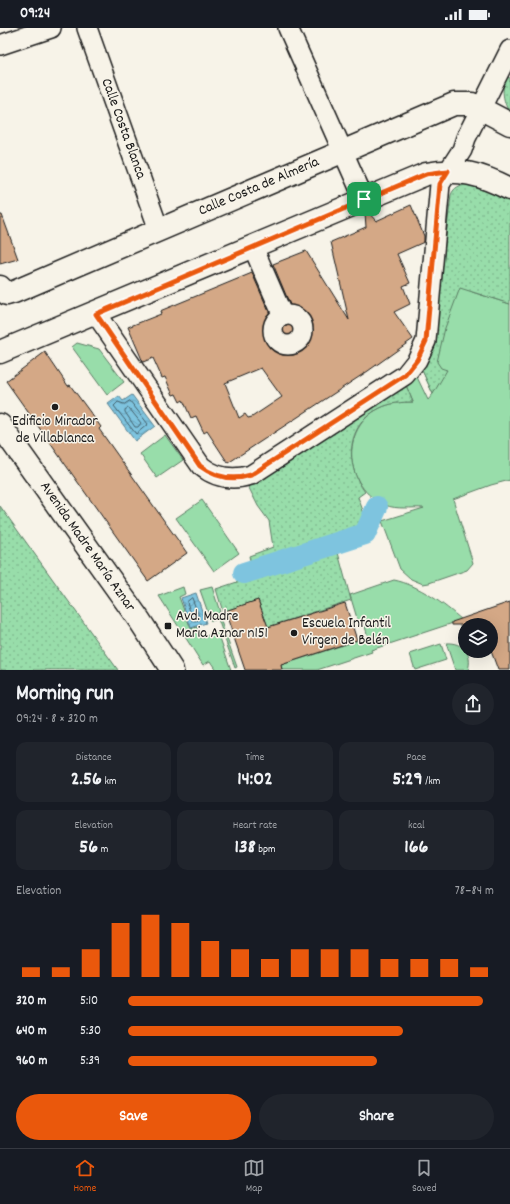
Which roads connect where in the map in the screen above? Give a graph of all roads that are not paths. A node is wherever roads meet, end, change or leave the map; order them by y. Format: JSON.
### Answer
{"nodes":[{"id":1,"x":51,"y":28,"type":"edge"},
{"id":2,"x":87,"y":28,"type":"edge"},
{"id":3,"x":288,"y":28,"type":"edge"},
{"id":4,"x":0,"y":45,"type":"edge"},
{"id":5,"x":510,"y":50,"type":"edge"},
{"id":6,"x":482,"y":108,"type":"junction"},
{"id":7,"x":510,"y":124,"type":"edge"},
{"id":8,"x":343,"y":150,"type":"junction"},
{"id":9,"x":448,"y":171,"type":"junction"},
{"id":10,"x":510,"y":189,"type":"edge"},
{"id":11,"x":364,"y":199,"type":"junction"},
{"id":12,"x":159,"y":230,"type":"junction"},
{"id":13,"x":253,"y":246,"type":"junction"},
{"id":14,"x":2,"y":293,"type":"edge"},
{"id":15,"x":96,"y":314,"type":"junction"},
{"id":16,"x":283,"y":316,"type":"dead end"},
{"id":17,"x":0,"y":352,"type":"edge"},
{"id":18,"x":0,"y":425,"type":"edge"},
{"id":19,"x":172,"y":670,"type":"edge"}],
"edges":[{"from":1,"to":4,"type":"street"},
{"from":2,"to":12,"type":"street","name":"Calle Costa Blanca"},
{"from":3,"to":8,"type":"street"},
{"from":5,"to":6,"type":"street"},
{"from":6,"to":7,"type":"street","name":"Calle Costa de Almería"},
{"from":6,"to":8,"type":"street","name":"Calle Costa de Almería"},
{"from":6,"to":9,"type":"street"},
{"from":8,"to":11,"type":"street"},
{"from":8,"to":12,"type":"street","name":"Calle Costa de Almería"},
{"from":9,"to":10,"type":"street"},
{"from":9,"to":11,"type":"street"},
{"from":9,"to":15,"type":"street"},
{"from":11,"to":13,"type":"street"},
{"from":12,"to":14,"type":"street","name":"Calle Costa de Almería"},
{"from":13,"to":15,"type":"street"},
{"from":13,"to":16,"type":"street"},
{"from":15,"to":17,"type":"street"},
{"from":18,"to":19,"type":"street","name":"Avenida Madre María Aznar"}]}
